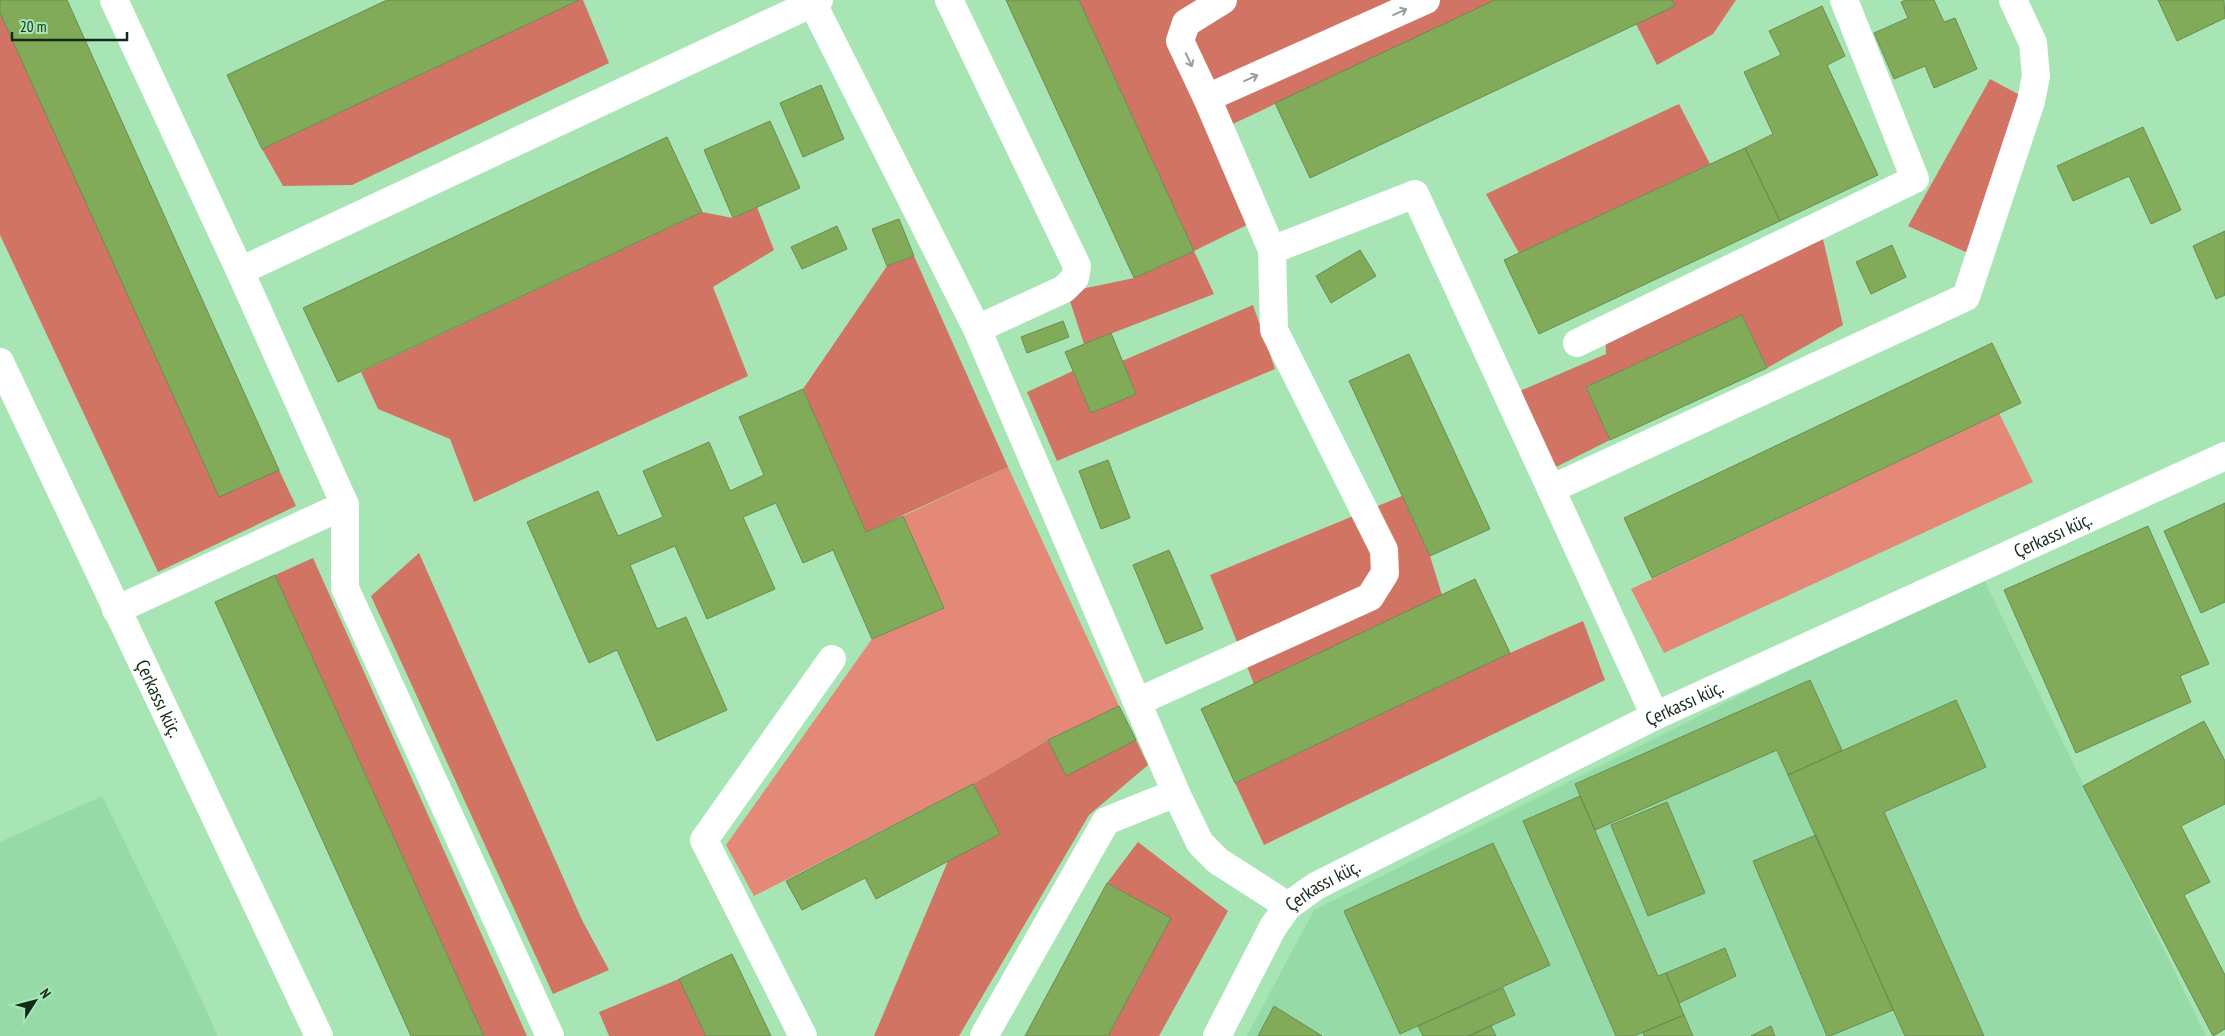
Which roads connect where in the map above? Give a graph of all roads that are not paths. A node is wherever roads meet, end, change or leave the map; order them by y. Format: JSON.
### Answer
{"nodes":[{"id":1,"x":114,"y":0,"type":"edge"},
{"id":2,"x":948,"y":0,"type":"edge"},
{"id":3,"x":1224,"y":0,"type":"edge"},
{"id":4,"x":1426,"y":0,"type":"edge"},
{"id":5,"x":1844,"y":0,"type":"edge"},
{"id":6,"x":2013,"y":0,"type":"edge"},
{"id":7,"x":814,"y":1,"type":"edge"},
{"id":8,"x":1207,"y":98,"type":"junction"},
{"id":9,"x":1272,"y":250,"type":"junction"},
{"id":10,"x":240,"y":270,"type":"junction"},
{"id":11,"x":977,"y":329,"type":"junction"},
{"id":12,"x":1577,"y":343,"type":"dead end"},
{"id":13,"x":0,"y":362,"type":"edge"},
{"id":14,"x":2225,"y":456,"type":"edge"},
{"id":15,"x":1551,"y":489,"type":"junction"},
{"id":16,"x":345,"y":506,"type":"junction"},
{"id":17,"x":116,"y":610,"type":"junction"},
{"id":18,"x":832,"y":659,"type":"dead end"},
{"id":19,"x":1137,"y":702,"type":"junction"},
{"id":20,"x":1655,"y":716,"type":"junction"},
{"id":21,"x":1176,"y":793,"type":"junction"},
{"id":22,"x":1288,"y":906,"type":"junction"},
{"id":23,"x":319,"y":1036,"type":"edge"},
{"id":24,"x":550,"y":1036,"type":"edge"},
{"id":25,"x":803,"y":1036,"type":"edge"},
{"id":26,"x":984,"y":1036,"type":"edge"},
{"id":27,"x":1217,"y":1036,"type":"edge"}],
"edges":[{"from":1,"to":10,"type":"street"},
{"from":2,"to":11,"type":"street"},
{"from":3,"to":8,"type":"street","one_way":true},
{"from":8,"to":4,"type":"street","one_way":true},
{"from":5,"to":12,"type":"street"},
{"from":6,"to":15,"type":"street"},
{"from":7,"to":10,"type":"street"},
{"from":7,"to":11,"type":"street"},
{"from":8,"to":9,"type":"street"},
{"from":9,"to":15,"type":"street"},
{"from":9,"to":19,"type":"street"},
{"from":10,"to":16,"type":"street"},
{"from":11,"to":19,"type":"street"},
{"from":13,"to":17,"type":"street","name":"Çerkassı küç."},
{"from":14,"to":20,"type":"street","name":"Çerkassı küç."},
{"from":15,"to":20,"type":"street"},
{"from":16,"to":17,"type":"street"},
{"from":16,"to":24,"type":"street"},
{"from":17,"to":23,"type":"street","name":"Çerkassı küç."},
{"from":18,"to":25,"type":"street"},
{"from":19,"to":21,"type":"street"},
{"from":20,"to":22,"type":"street","name":"Çerkassı küç."},
{"from":21,"to":22,"type":"street"},
{"from":21,"to":26,"type":"street"},
{"from":22,"to":27,"type":"street","name":"Çerkassı küç."}]}
